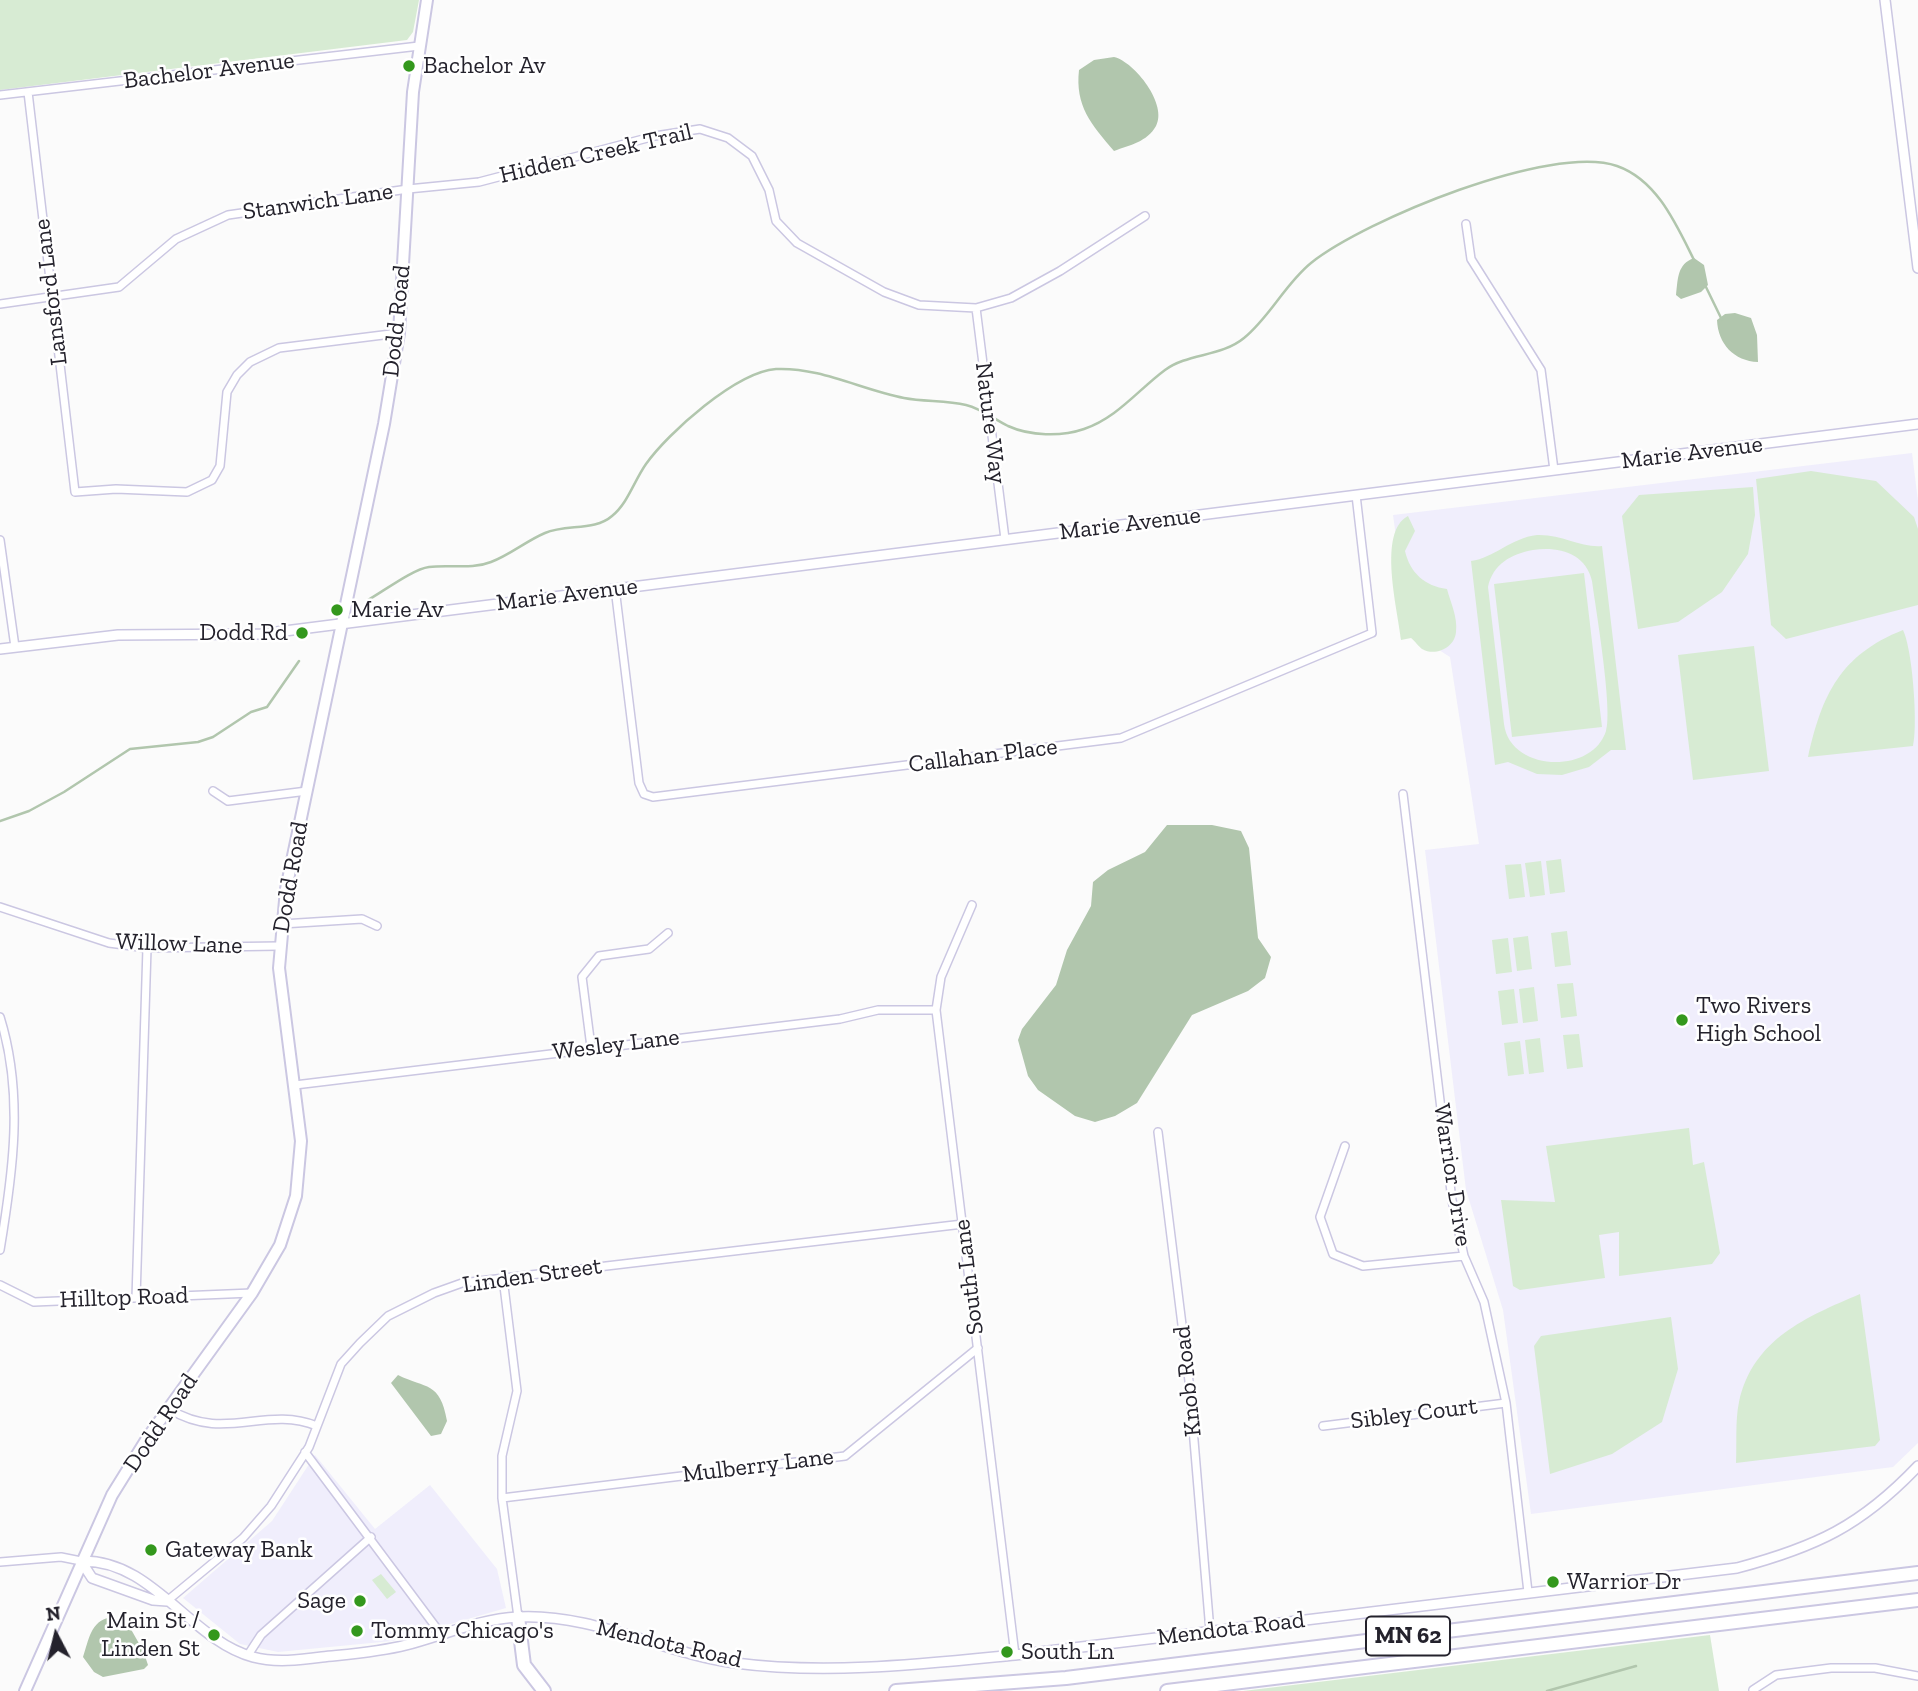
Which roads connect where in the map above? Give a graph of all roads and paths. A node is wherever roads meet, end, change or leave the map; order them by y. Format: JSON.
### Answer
{"nodes":[{"id":1,"x":427,"y":0,"type":"edge"},
{"id":2,"x":1885,"y":0,"type":"edge"},
{"id":3,"x":419,"y":46,"type":"junction"},
{"id":4,"x":28,"y":92,"type":"junction"},
{"id":5,"x":0,"y":95,"type":"edge"},
{"id":6,"x":408,"y":188,"type":"junction"},
{"id":7,"x":1145,"y":216,"type":"dead end"},
{"id":8,"x":1466,"y":223,"type":"dead end"},
{"id":9,"x":1918,"y":268,"type":"edge"},
{"id":10,"x":52,"y":298,"type":"junction"},
{"id":11,"x":0,"y":304,"type":"edge"},
{"id":12,"x":976,"y":308,"type":"junction"},
{"id":13,"x":398,"y":334,"type":"junction"},
{"id":14,"x":1918,"y":425,"type":"edge"},
{"id":15,"x":1554,"y":470,"type":"junction"},
{"id":16,"x":1356,"y":495,"type":"junction"},
{"id":17,"x":1005,"y":539,"type":"junction"},
{"id":18,"x":0,"y":540,"type":"edge"},
{"id":19,"x":615,"y":588,"type":"junction"},
{"id":20,"x":342,"y":624,"type":"junction"},
{"id":21,"x":15,"y":647,"type":"junction"},
{"id":22,"x":0,"y":649,"type":"edge"},
{"id":23,"x":213,"y":791,"type":"dead end"},
{"id":24,"x":307,"y":791,"type":"junction"},
{"id":25,"x":1403,"y":794,"type":"dead end"},
{"id":26,"x":972,"y":905,"type":"dead end"},
{"id":27,"x":0,"y":907,"type":"edge"},
{"id":28,"x":281,"y":924,"type":"junction"},
{"id":29,"x":377,"y":926,"type":"dead end"},
{"id":30,"x":668,"y":933,"type":"dead end"},
{"id":31,"x":279,"y":946,"type":"junction"},
{"id":32,"x":148,"y":948,"type":"junction"},
{"id":33,"x":936,"y":1010,"type":"junction"},
{"id":34,"x":0,"y":1017,"type":"edge"},
{"id":35,"x":590,"y":1047,"type":"junction"},
{"id":36,"x":295,"y":1085,"type":"junction"},
{"id":37,"x":1158,"y":1132,"type":"dead end"},
{"id":38,"x":1345,"y":1146,"type":"dead end"},
{"id":39,"x":963,"y":1224,"type":"junction"},
{"id":40,"x":0,"y":1250,"type":"edge"},
{"id":41,"x":1464,"y":1256,"type":"junction"},
{"id":42,"x":503,"y":1278,"type":"junction"},
{"id":43,"x":0,"y":1285,"type":"edge"},
{"id":44,"x":252,"y":1293,"type":"junction"},
{"id":45,"x":136,"y":1298,"type":"junction"},
{"id":46,"x":978,"y":1348,"type":"junction"},
{"id":47,"x":1506,"y":1403,"type":"junction"},
{"id":48,"x":169,"y":1409,"type":"junction"},
{"id":49,"x":317,"y":1426,"type":"junction"},
{"id":50,"x":1323,"y":1426,"type":"dead end"},
{"id":51,"x":305,"y":1452,"type":"junction"},
{"id":52,"x":1918,"y":1466,"type":"edge"},
{"id":53,"x":502,"y":1499,"type":"junction"},
{"id":54,"x":371,"y":1537,"type":"junction"},
{"id":55,"x":81,"y":1561,"type":"junction"},
{"id":56,"x":0,"y":1562,"type":"edge"},
{"id":57,"x":1918,"y":1573,"type":"edge"},
{"id":58,"x":1528,"y":1592,"type":"junction"},
{"id":59,"x":1918,"y":1600,"type":"edge"},
{"id":60,"x":167,"y":1601,"type":"junction"},
{"id":61,"x":518,"y":1617,"type":"junction"},
{"id":62,"x":1210,"y":1631,"type":"junction"},
{"id":63,"x":441,"y":1634,"type":"junction"},
{"id":64,"x":248,"y":1655,"type":"junction"},
{"id":65,"x":1015,"y":1656,"type":"junction"},
{"id":66,"x":1918,"y":1676,"type":"edge"},
{"id":67,"x":1010,"y":1682,"type":"junction"},
{"id":68,"x":1752,"y":1690,"type":"edge"},
{"id":69,"x":25,"y":1691,"type":"edge"},
{"id":70,"x":544,"y":1691,"type":"edge"},
{"id":71,"x":896,"y":1691,"type":"edge"},
{"id":72,"x":965,"y":1691,"type":"edge"},
{"id":73,"x":1167,"y":1691,"type":"edge"}],
"edges":[{"from":1,"to":3,"type":"main road","name":"Dodd Road"},
{"from":2,"to":9,"type":"street"},
{"from":3,"to":4,"type":"street","name":"Bachelor Avenue"},
{"from":3,"to":6,"type":"main road","name":"Dodd Road"},
{"from":4,"to":5,"type":"street","name":"Bachelor Avenue"},
{"from":4,"to":10,"type":"street","name":"Lansford Lane"},
{"from":6,"to":10,"type":"street","name":"Stanwich Lane"},
{"from":6,"to":12,"type":"street","name":"Hidden Creek Trail"},
{"from":6,"to":13,"type":"main road","name":"Dodd Road"},
{"from":7,"to":12,"type":"street","name":"Hidden Creek Trail"},
{"from":8,"to":15,"type":"street"},
{"from":10,"to":11,"type":"street","name":"Stanwich Lane"},
{"from":10,"to":13,"type":"street","name":"Lansford Lane"},
{"from":12,"to":17,"type":"street","name":"Nature Way"},
{"from":13,"to":20,"type":"main road","name":"Dodd Road"},
{"from":14,"to":15,"type":"street","name":"Marie Avenue"},
{"from":15,"to":16,"type":"street","name":"Marie Avenue"},
{"from":16,"to":17,"type":"street","name":"Marie Avenue"},
{"from":16,"to":19,"type":"street","name":"Callahan Place"},
{"from":17,"to":19,"type":"street","name":"Marie Avenue"},
{"from":18,"to":21,"type":"street"},
{"from":19,"to":20,"type":"street","name":"Marie Avenue"},
{"from":20,"to":21,"type":"street","name":"Marie Avenue"},
{"from":20,"to":24,"type":"main road","name":"Dodd Road"},
{"from":21,"to":22,"type":"street","name":"Marie Avenue"},
{"from":23,"to":24,"type":"street"},
{"from":24,"to":28,"type":"main road","name":"Dodd Road"},
{"from":25,"to":41,"type":"street","name":"Warrior Drive"},
{"from":26,"to":33,"type":"street","name":"South Lane"},
{"from":27,"to":32,"type":"street","name":"Willow Lane"},
{"from":28,"to":29,"type":"street"},
{"from":28,"to":31,"type":"main road","name":"Dodd Road"},
{"from":30,"to":35,"type":"street"},
{"from":31,"to":32,"type":"street","name":"Willow Lane"},
{"from":31,"to":36,"type":"main road","name":"Dodd Road"},
{"from":32,"to":45,"type":"street"},
{"from":33,"to":35,"type":"street","name":"Wesley Lane"},
{"from":33,"to":39,"type":"street","name":"South Lane"},
{"from":34,"to":40,"type":"street"},
{"from":35,"to":36,"type":"street","name":"Wesley Lane"},
{"from":36,"to":44,"type":"main road","name":"Dodd Road"},
{"from":37,"to":62,"type":"street","name":"Knob Road"},
{"from":38,"to":41,"type":"street"},
{"from":39,"to":42,"type":"street","name":"Linden Street"},
{"from":39,"to":46,"type":"street","name":"South Lane"},
{"from":41,"to":47,"type":"street","name":"Warrior Drive"},
{"from":42,"to":49,"type":"street","name":"Linden Street"},
{"from":42,"to":53,"type":"street"},
{"from":43,"to":45,"type":"street","name":"Hilltop Road"},
{"from":44,"to":45,"type":"street","name":"Hilltop Road"},
{"from":44,"to":48,"type":"main road","name":"Dodd Road"},
{"from":46,"to":53,"type":"street","name":"Mulberry Lane"},
{"from":46,"to":65,"type":"street","name":"South Lane"},
{"from":47,"to":50,"type":"street","name":"Sibley Court"},
{"from":47,"to":58,"type":"street","name":"Warrior Drive"},
{"from":48,"to":49,"type":"street"},
{"from":48,"to":55,"type":"main road","name":"Dodd Road"},
{"from":49,"to":51,"type":"street","name":"Linden Street"},
{"from":51,"to":54,"type":"street"},
{"from":51,"to":60,"type":"street","name":"Linden Street"},
{"from":52,"to":58,"type":"street","name":"Mendota Road"},
{"from":53,"to":61,"type":"street"},
{"from":54,"to":63,"type":"street"},
{"from":54,"to":64,"type":"street"},
{"from":55,"to":56,"type":"street"},
{"from":55,"to":60,"type":"street"},
{"from":55,"to":60,"type":"street"},
{"from":55,"to":69,"type":"main road","name":"Dodd Road"},
{"from":57,"to":67,"type":"highway","number":"MN 62"},
{"from":58,"to":62,"type":"street","name":"Mendota Road"},
{"from":59,"to":73,"type":"highway","number":"MN 62"},
{"from":60,"to":64,"type":"street"},
{"from":61,"to":63,"type":"street","name":"Mendota Road"},
{"from":61,"to":65,"type":"street","name":"Mendota Road"},
{"from":61,"to":70,"type":"highway"},
{"from":62,"to":65,"type":"street","name":"Mendota Road"},
{"from":63,"to":64,"type":"street","name":"Mendota Road"},
{"from":66,"to":68,"type":"street"},
{"from":67,"to":71,"type":"highway","number":"MN 62"},
{"from":67,"to":72,"type":"highway"}]}
